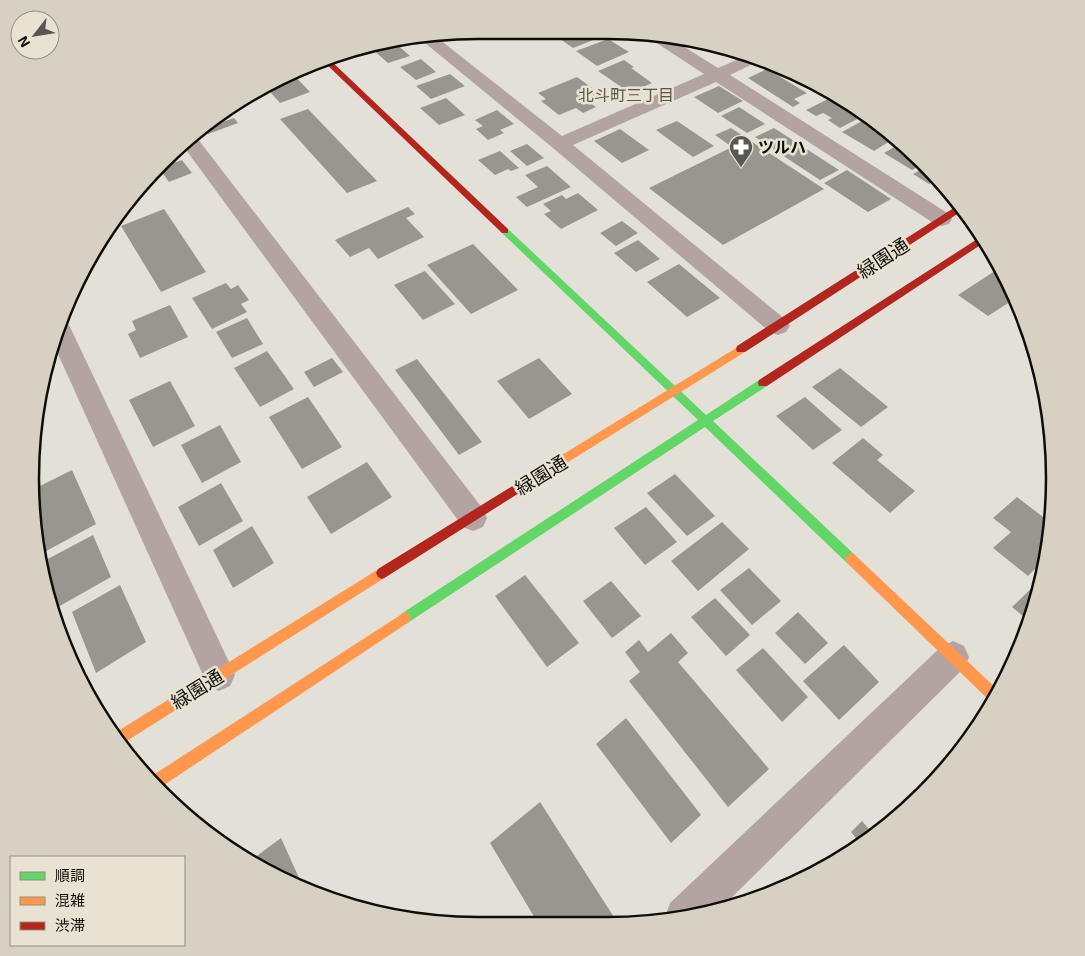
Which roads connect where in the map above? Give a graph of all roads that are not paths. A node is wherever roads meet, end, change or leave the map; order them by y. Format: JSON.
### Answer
{"nodes":[{"id":1,"x":433,"y":42,"type":"edge"},
{"id":2,"x":668,"y":44,"type":"edge"},
{"id":3,"x":747,"y":62,"type":"edge"},
{"id":4,"x":331,"y":64,"type":"edge"},
{"id":5,"x":717,"y":75,"type":"junction"},
{"id":6,"x":560,"y":144,"type":"junction"},
{"id":7,"x":192,"y":145,"type":"edge"},
{"id":8,"x":955,"y":211,"type":"edge"},
{"id":9,"x":942,"y":219,"type":"junction"},
{"id":10,"x":977,"y":243,"type":"edge"},
{"id":11,"x":778,"y":326,"type":"junction"},
{"id":12,"x":62,"y":336,"type":"edge"},
{"id":13,"x":674,"y":391,"type":"junction"},
{"id":14,"x":705,"y":422,"type":"junction"},
{"id":15,"x":473,"y":518,"type":"junction"},
{"id":16,"x":953,"y":657,"type":"junction"},
{"id":17,"x":219,"y":675,"type":"junction"},
{"id":18,"x":990,"y":693,"type":"edge"},
{"id":19,"x":123,"y":735,"type":"edge"},
{"id":20,"x":159,"y":780,"type":"edge"},
{"id":21,"x":692,"y":909,"type":"edge"}],
"edges":[{"from":1,"to":6,"type":"street"},
{"from":2,"to":5,"type":"street"},
{"from":3,"to":5,"type":"street"},
{"from":4,"to":13,"type":"street"},
{"from":5,"to":6,"type":"street"},
{"from":5,"to":9,"type":"street"},
{"from":6,"to":11,"type":"street"},
{"from":7,"to":15,"type":"street"},
{"from":8,"to":9,"type":"street","name":"緑園通"},
{"from":9,"to":11,"type":"street","name":"緑園通"},
{"from":10,"to":14,"type":"street","name":"緑園通"},
{"from":11,"to":13,"type":"street","name":"緑園通"},
{"from":12,"to":17,"type":"street"},
{"from":13,"to":14,"type":"street"},
{"from":13,"to":15,"type":"street","name":"緑園通"},
{"from":14,"to":16,"type":"street"},
{"from":14,"to":20,"type":"street","name":"緑園通"},
{"from":15,"to":17,"type":"street","name":"緑園通"},
{"from":16,"to":18,"type":"street"},
{"from":16,"to":21,"type":"street"},
{"from":17,"to":19,"type":"street","name":"緑園通"}]}
